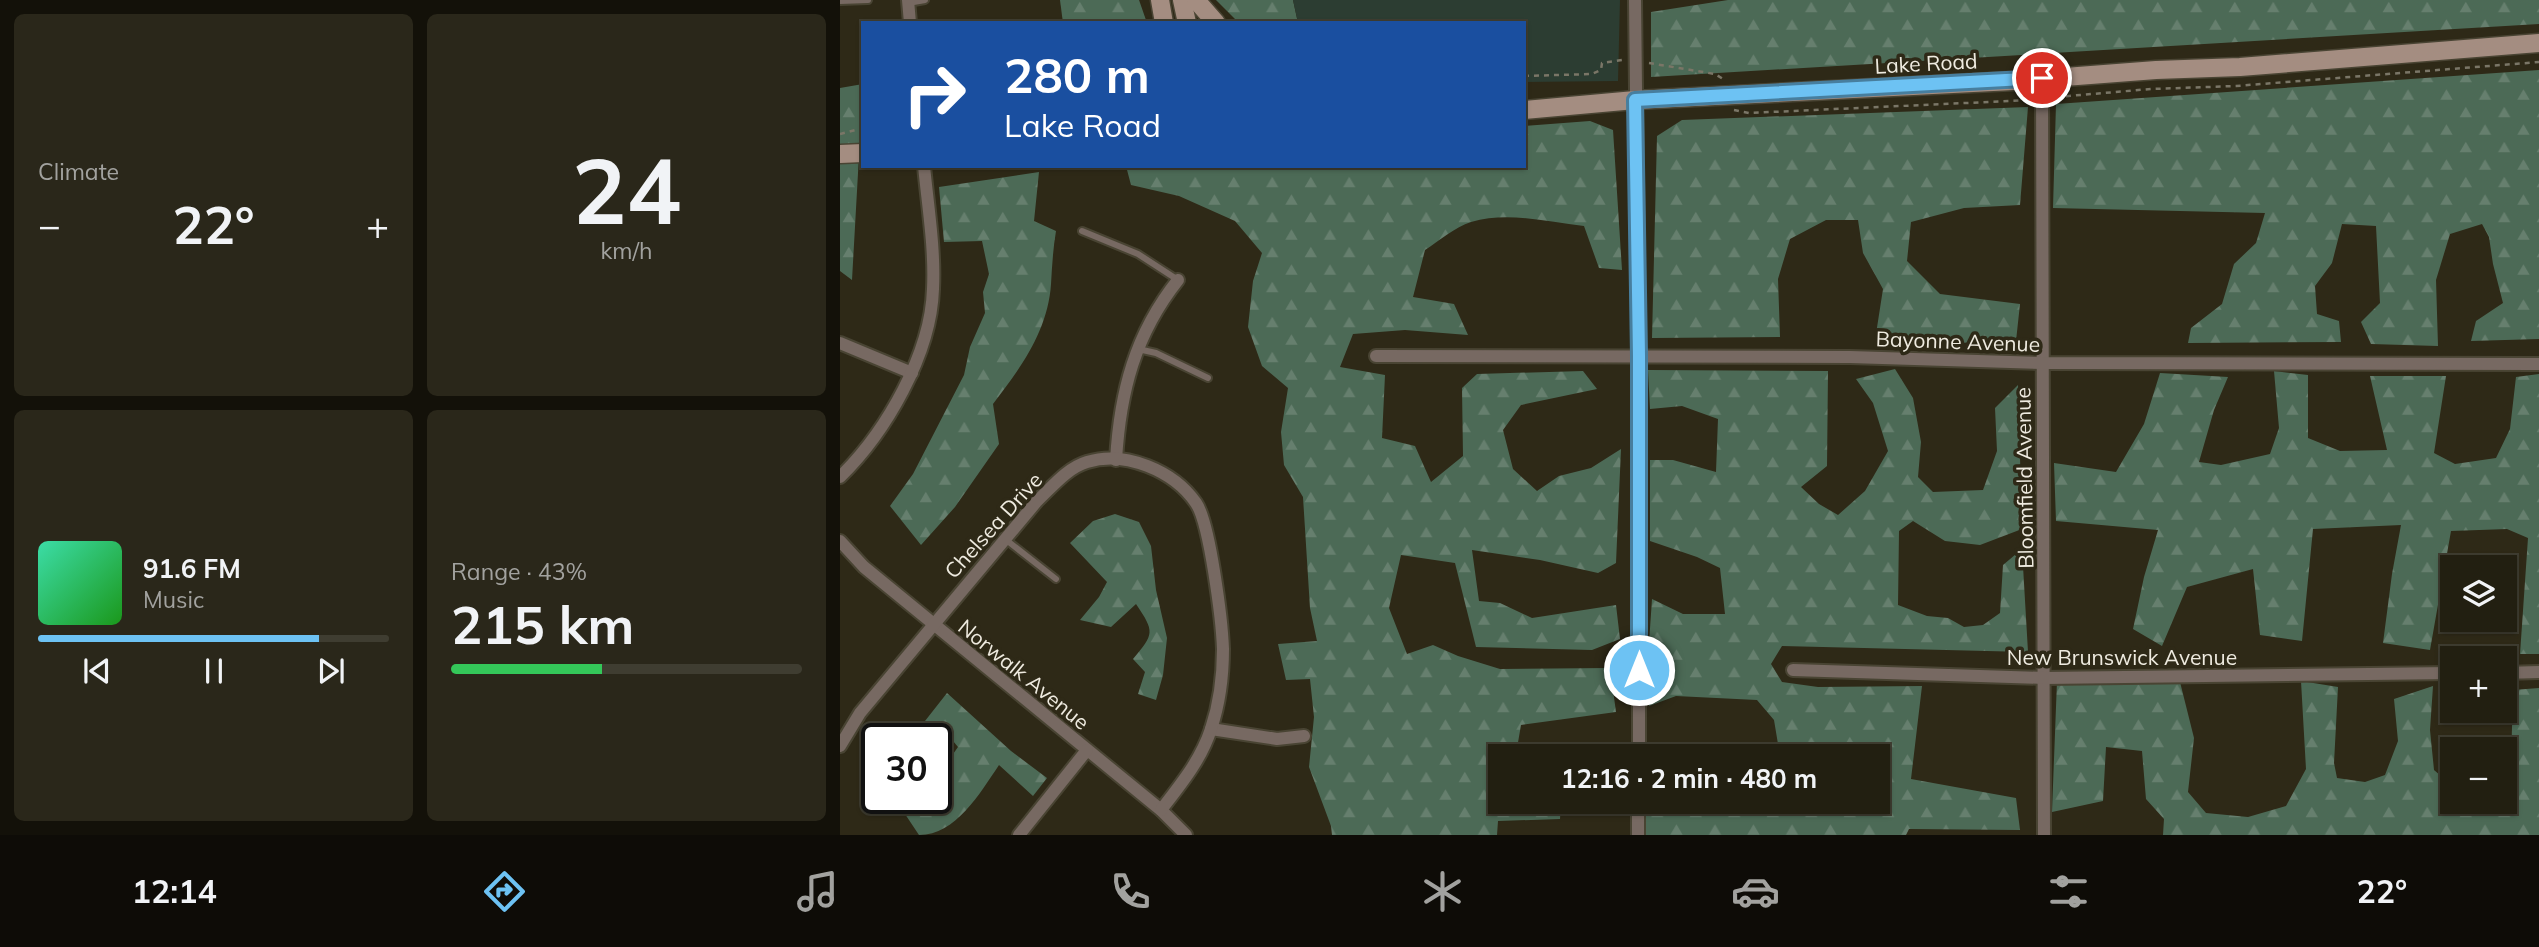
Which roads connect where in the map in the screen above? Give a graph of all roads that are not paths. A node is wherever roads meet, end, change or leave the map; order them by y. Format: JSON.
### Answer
{"nodes":[{"id":1,"x":867,"y":0,"type":"edge"},
{"id":2,"x":925,"y":0,"type":"edge"},
{"id":3,"x":1160,"y":0,"type":"edge"},
{"id":4,"x":1182,"y":0,"type":"edge"},
{"id":5,"x":1196,"y":0,"type":"edge"},
{"id":6,"x":1635,"y":0,"type":"edge"},
{"id":7,"x":840,"y":1,"type":"edge"},
{"id":8,"x":908,"y":1,"type":"edge"},
{"id":9,"x":910,"y":21,"type":"edge"},
{"id":10,"x":1164,"y":21,"type":"edge"},
{"id":11,"x":1187,"y":21,"type":"edge"},
{"id":12,"x":1214,"y":21,"type":"edge"},
{"id":13,"x":2539,"y":43,"type":"edge"},
{"id":14,"x":2042,"y":78,"type":"junction"},
{"id":15,"x":1635,"y":100,"type":"junction"},
{"id":16,"x":1526,"y":110,"type":"edge"},
{"id":17,"x":861,"y":153,"type":"edge"},
{"id":18,"x":840,"y":154,"type":"edge"},
{"id":19,"x":924,"y":168,"type":"edge"},
{"id":20,"x":1082,"y":231,"type":"dead end"},
{"id":21,"x":1178,"y":280,"type":"joint"},
{"id":22,"x":840,"y":343,"type":"edge"},
{"id":23,"x":1136,"y":349,"type":"junction"},
{"id":24,"x":1376,"y":356,"type":"dead end"},
{"id":25,"x":1639,"y":356,"type":"junction"},
{"id":26,"x":2042,"y":363,"type":"junction"},
{"id":27,"x":2539,"y":364,"type":"edge"},
{"id":28,"x":912,"y":373,"type":"junction"},
{"id":29,"x":1208,"y":378,"type":"dead end"},
{"id":30,"x":1116,"y":460,"type":"junction"},
{"id":31,"x":840,"y":477,"type":"edge"},
{"id":32,"x":1004,"y":539,"type":"junction"},
{"id":33,"x":840,"y":541,"type":"edge"},
{"id":34,"x":1056,"y":579,"type":"dead end"},
{"id":35,"x":933,"y":624,"type":"junction"},
{"id":36,"x":1793,"y":670,"type":"dead end"},
{"id":37,"x":2539,"y":672,"type":"edge"},
{"id":38,"x":2440,"y":673,"type":"edge"},
{"id":39,"x":2517,"y":673,"type":"edge"},
{"id":40,"x":2044,"y":678,"type":"junction"},
{"id":41,"x":1211,"y":729,"type":"junction"},
{"id":42,"x":1304,"y":736,"type":"dead end"},
{"id":43,"x":1639,"y":744,"type":"edge"},
{"id":44,"x":840,"y":746,"type":"edge"},
{"id":45,"x":1087,"y":750,"type":"junction"},
{"id":46,"x":1161,"y":810,"type":"junction"},
{"id":47,"x":1639,"y":814,"type":"edge"},
{"id":48,"x":1019,"y":835,"type":"edge"},
{"id":49,"x":1186,"y":835,"type":"edge"},
{"id":50,"x":1638,"y":835,"type":"edge"},
{"id":51,"x":2044,"y":835,"type":"edge"}],
"edges":[{"from":1,"to":7,"type":"lane"},
{"from":2,"to":8,"type":"lane"},
{"from":3,"to":10,"type":"street"},
{"from":4,"to":11,"type":"street"},
{"from":5,"to":12,"type":"street"},
{"from":6,"to":15,"type":"street"},
{"from":8,"to":9,"type":"street"},
{"from":13,"to":14,"type":"street","name":"Lake Road"},
{"from":14,"to":15,"type":"street","name":"Lake Road"},
{"from":14,"to":26,"type":"street","name":"Bloomfield Avenue"},
{"from":15,"to":16,"type":"street","name":"Lake Road"},
{"from":15,"to":25,"type":"street"},
{"from":17,"to":18,"type":"street"},
{"from":19,"to":28,"type":"street"},
{"from":20,"to":21,"type":"lane"},
{"from":21,"to":23,"type":"street"},
{"from":22,"to":28,"type":"street"},
{"from":23,"to":29,"type":"lane"},
{"from":23,"to":30,"type":"street"},
{"from":24,"to":25,"type":"street","name":"Bayonne Avenue"},
{"from":25,"to":26,"type":"street","name":"Bayonne Avenue"},
{"from":25,"to":43,"type":"street"},
{"from":26,"to":27,"type":"street","name":"Bayonne Avenue"},
{"from":26,"to":40,"type":"street","name":"Bloomfield Avenue"},
{"from":28,"to":31,"type":"street"},
{"from":30,"to":32,"type":"street","name":"Chelsea Drive"},
{"from":30,"to":41,"type":"street","name":"Chelsea Drive"},
{"from":32,"to":34,"type":"lane"},
{"from":32,"to":35,"type":"street","name":"Chelsea Drive"},
{"from":33,"to":35,"type":"street","name":"Norwalk Avenue"},
{"from":35,"to":44,"type":"street","name":"Chelsea Drive"},
{"from":35,"to":45,"type":"street","name":"Norwalk Avenue"},
{"from":36,"to":40,"type":"street","name":"New Brunswick Avenue"},
{"from":37,"to":39,"type":"street"},
{"from":38,"to":40,"type":"street","name":"New Brunswick Avenue"},
{"from":40,"to":51,"type":"street","name":"Bloomfield Avenue"},
{"from":41,"to":42,"type":"street"},
{"from":41,"to":46,"type":"street","name":"Chelsea Drive"},
{"from":45,"to":46,"type":"street","name":"Norwalk Avenue"},
{"from":45,"to":48,"type":"street"},
{"from":46,"to":49,"type":"street","name":"Norwalk Avenue"},
{"from":47,"to":50,"type":"street"}]}
